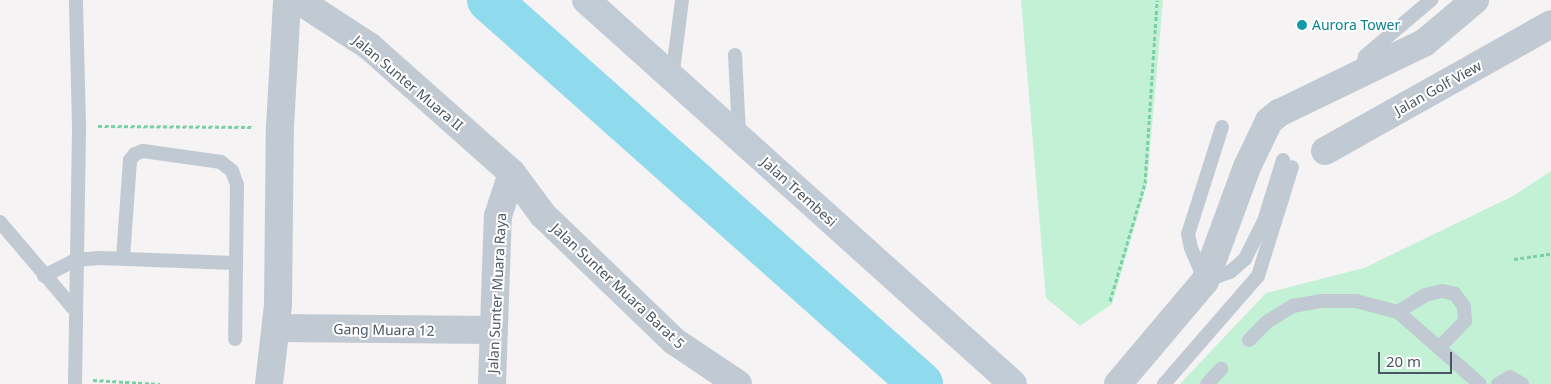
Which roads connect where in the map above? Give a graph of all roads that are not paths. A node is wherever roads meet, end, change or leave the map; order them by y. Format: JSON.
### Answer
{"nodes":[{"id":1,"x":76,"y":0,"type":"edge"},
{"id":2,"x":287,"y":0,"type":"edge"},
{"id":3,"x":298,"y":0,"type":"edge"},
{"id":4,"x":586,"y":0,"type":"edge"},
{"id":5,"x":682,"y":0,"type":"edge"},
{"id":6,"x":1431,"y":0,"type":"edge"},
{"id":7,"x":1475,"y":0,"type":"edge"},
{"id":8,"x":1551,"y":24,"type":"edge"},
{"id":9,"x":735,"y":55,"type":"dead end"},
{"id":10,"x":1362,"y":73,"type":"junction"},
{"id":11,"x":672,"y":78,"type":"junction"},
{"id":12,"x":1222,"y":127,"type":"dead end"},
{"id":13,"x":739,"y":139,"type":"junction"},
{"id":14,"x":1325,"y":151,"type":"dead end"},
{"id":15,"x":512,"y":173,"type":"junction"},
{"id":16,"x":0,"y":222,"type":"edge"},
{"id":17,"x":123,"y":258,"type":"junction"},
{"id":18,"x":76,"y":260,"type":"junction"},
{"id":19,"x":234,"y":263,"type":"junction"},
{"id":20,"x":44,"y":276,"type":"junction"},
{"id":21,"x":1205,"y":281,"type":"junction"},
{"id":22,"x":75,"y":310,"type":"junction"},
{"id":23,"x":1398,"y":312,"type":"junction"},
{"id":24,"x":276,"y":328,"type":"junction"},
{"id":25,"x":493,"y":330,"type":"junction"},
{"id":26,"x":235,"y":338,"type":"dead end"},
{"id":27,"x":1249,"y":340,"type":"dead end"},
{"id":28,"x":1440,"y":348,"type":"junction"},
{"id":29,"x":1221,"y":369,"type":"dead end"},
{"id":30,"x":75,"y":382,"type":"edge"},
{"id":31,"x":269,"y":384,"type":"edge"},
{"id":32,"x":492,"y":384,"type":"edge"},
{"id":33,"x":738,"y":384,"type":"edge"},
{"id":34,"x":1013,"y":384,"type":"edge"},
{"id":35,"x":1118,"y":384,"type":"edge"},
{"id":36,"x":1164,"y":384,"type":"edge"},
{"id":37,"x":1207,"y":384,"type":"edge"},
{"id":38,"x":1480,"y":384,"type":"edge"},
{"id":39,"x":1498,"y":384,"type":"edge"},
{"id":40,"x":1522,"y":384,"type":"edge"}],
"edges":[{"from":1,"to":18,"type":"lane"},
{"from":2,"to":24,"type":"street"},
{"from":3,"to":15,"type":"street","name":"Jalan Sunter Muara II"},
{"from":4,"to":11,"type":"street","name":"Jalan Trembesi"},
{"from":5,"to":11,"type":"lane"},
{"from":6,"to":10,"type":"lane"},
{"from":7,"to":10,"type":"street"},
{"from":8,"to":14,"type":"street","name":"Jalan Golf View"},
{"from":9,"to":13,"type":"lane"},
{"from":10,"to":21,"type":"street"},
{"from":11,"to":13,"type":"street","name":"Jalan Trembesi"},
{"from":12,"to":21,"type":"lane"},
{"from":13,"to":34,"type":"street","name":"Jalan Trembesi"},
{"from":15,"to":25,"type":"street","name":"Jalan Sunter Muara Raya"},
{"from":15,"to":33,"type":"street","name":"Jalan Sunter Muara Barat 5"},
{"from":16,"to":20,"type":"lane"},
{"from":17,"to":18,"type":"lane"},
{"from":17,"to":19,"type":"lane"},
{"from":17,"to":19,"type":"lane"},
{"from":18,"to":20,"type":"lane"},
{"from":18,"to":22,"type":"lane"},
{"from":19,"to":26,"type":"lane"},
{"from":20,"to":22,"type":"lane"},
{"from":21,"to":35,"type":"street"},
{"from":21,"to":36,"type":"lane"},
{"from":22,"to":30,"type":"lane"},
{"from":23,"to":27,"type":"lane"},
{"from":23,"to":28,"type":"lane"},
{"from":23,"to":28,"type":"lane"},
{"from":24,"to":25,"type":"street","name":"Gang Muara 12"},
{"from":24,"to":31,"type":"street"},
{"from":25,"to":32,"type":"street","name":"Jalan Sunter Muara Raya"},
{"from":28,"to":38,"type":"lane"},
{"from":29,"to":37,"type":"lane"},
{"from":39,"to":40,"type":"lane"}]}
